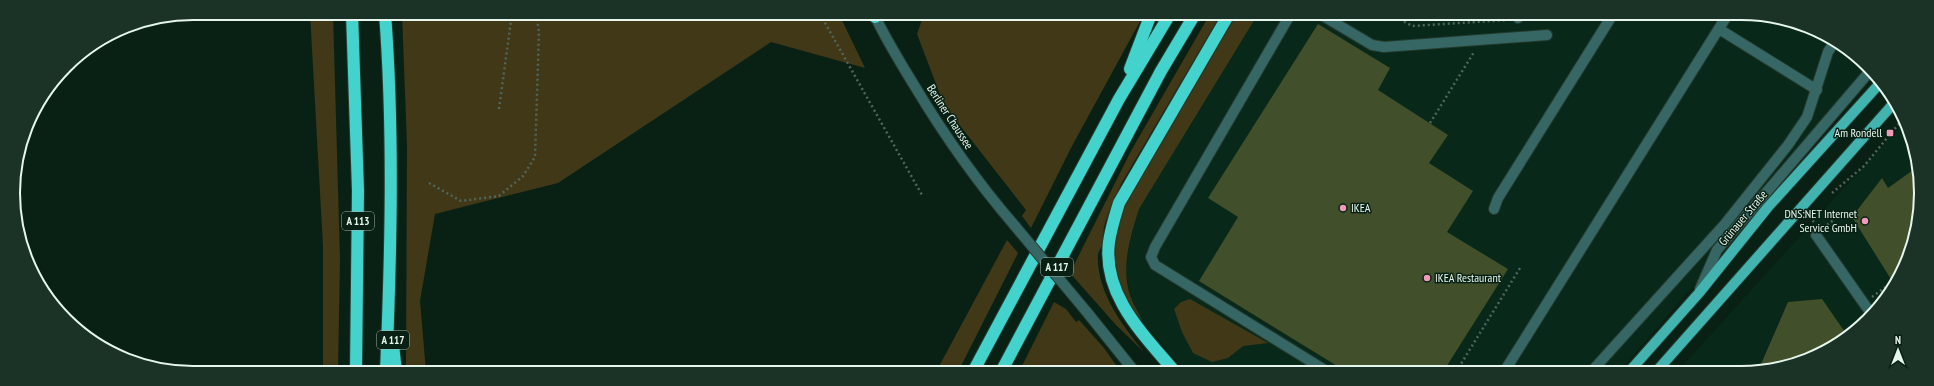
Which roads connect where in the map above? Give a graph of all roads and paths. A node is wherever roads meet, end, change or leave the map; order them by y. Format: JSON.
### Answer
{"nodes":[{"id":1,"x":352,"y":20,"type":"edge"},
{"id":2,"x":385,"y":20,"type":"edge"},
{"id":3,"x":511,"y":20,"type":"edge"},
{"id":4,"x":537,"y":20,"type":"edge"},
{"id":5,"x":823,"y":20,"type":"edge"},
{"id":6,"x":879,"y":20,"type":"edge"},
{"id":7,"x":1149,"y":20,"type":"edge"},
{"id":8,"x":1166,"y":20,"type":"edge"},
{"id":9,"x":1191,"y":20,"type":"edge"},
{"id":10,"x":1226,"y":20,"type":"edge"},
{"id":11,"x":1287,"y":20,"type":"edge"},
{"id":12,"x":1330,"y":20,"type":"edge"},
{"id":13,"x":1402,"y":20,"type":"edge"},
{"id":14,"x":1503,"y":20,"type":"edge"},
{"id":15,"x":1609,"y":20,"type":"edge"},
{"id":16,"x":1724,"y":20,"type":"edge"},
{"id":17,"x":1494,"y":22,"type":"junction"},
{"id":18,"x":1719,"y":29,"type":"junction"},
{"id":19,"x":1547,"y":35,"type":"dead end"},
{"id":20,"x":1481,"y":40,"type":"junction"},
{"id":21,"x":1832,"y":46,"type":"edge"},
{"id":22,"x":1867,"y":75,"type":"edge"},
{"id":23,"x":1877,"y":87,"type":"edge"},
{"id":24,"x":1817,"y":90,"type":"junction"},
{"id":25,"x":1119,"y":99,"type":"junction"},
{"id":26,"x":1891,"y":107,"type":"edge"},
{"id":27,"x":499,"y":109,"type":"dead end"},
{"id":28,"x":1430,"y":123,"type":"dead end"},
{"id":29,"x":429,"y":183,"type":"dead end"},
{"id":30,"x":922,"y":196,"type":"dead end"},
{"id":31,"x":1494,"y":209,"type":"dead end"},
{"id":32,"x":1809,"y":217,"type":"dead end"},
{"id":33,"x":1816,"y":224,"type":"dead end"},
{"id":34,"x":1816,"y":235,"type":"dead end"},
{"id":35,"x":1520,"y":268,"type":"dead end"},
{"id":36,"x":1887,"y":286,"type":"edge"},
{"id":37,"x":1698,"y":293,"type":"junction"},
{"id":38,"x":1863,"y":303,"type":"junction"},
{"id":39,"x":389,"y":308,"type":"junction"},
{"id":40,"x":1868,"y":310,"type":"edge"},
{"id":41,"x":356,"y":366,"type":"edge"},
{"id":42,"x":386,"y":366,"type":"edge"},
{"id":43,"x":395,"y":366,"type":"edge"},
{"id":44,"x":976,"y":366,"type":"edge"},
{"id":45,"x":1006,"y":366,"type":"edge"},
{"id":46,"x":1130,"y":366,"type":"edge"},
{"id":47,"x":1170,"y":366,"type":"edge"},
{"id":48,"x":1318,"y":366,"type":"edge"},
{"id":49,"x":1460,"y":366,"type":"edge"},
{"id":50,"x":1508,"y":366,"type":"edge"},
{"id":51,"x":1597,"y":366,"type":"edge"},
{"id":52,"x":1633,"y":366,"type":"edge"},
{"id":53,"x":1660,"y":366,"type":"edge"}],
"edges":[{"from":1,"to":41,"type":"highway","number":"A 113"},
{"from":2,"to":39,"type":"highway","number":"A 113"},
{"from":3,"to":27,"type":"path"},
{"from":4,"to":29,"type":"path"},
{"from":5,"to":30,"type":"path"},
{"from":6,"to":46,"type":"street","name":"Berliner Chaussee","bridge":true},
{"from":7,"to":25,"type":"highway"},
{"from":8,"to":25,"type":"highway","number":"A 117"},
{"from":9,"to":45,"type":"highway","number":"A 117"},
{"from":10,"to":47,"type":"highway"},
{"from":11,"to":48,"type":"street"},
{"from":12,"to":20,"type":"street"},
{"from":13,"to":17,"type":"path"},
{"from":14,"to":17,"type":"path"},
{"from":15,"to":31,"type":"street"},
{"from":16,"to":18,"type":"street"},
{"from":17,"to":20,"type":"path"},
{"from":18,"to":24,"type":"street"},
{"from":18,"to":50,"type":"street"},
{"from":19,"to":20,"type":"street"},
{"from":20,"to":28,"type":"path"},
{"from":21,"to":24,"type":"street"},
{"from":22,"to":37,"type":"street"},
{"from":23,"to":37,"type":"main road","name":"Grünauer Straße"},
{"from":24,"to":51,"type":"street"},
{"from":25,"to":44,"type":"highway","number":"A 117"},
{"from":26,"to":53,"type":"main road"},
{"from":32,"to":33,"type":"path"},
{"from":34,"to":38,"type":"street"},
{"from":35,"to":49,"type":"path"},
{"from":36,"to":38,"type":"path"},
{"from":37,"to":52,"type":"main road","name":"Grünauer Straße"},
{"from":38,"to":40,"type":"street"},
{"from":39,"to":42,"type":"highway","number":"A 113"},
{"from":39,"to":43,"type":"highway","number":"A 117"}]}
